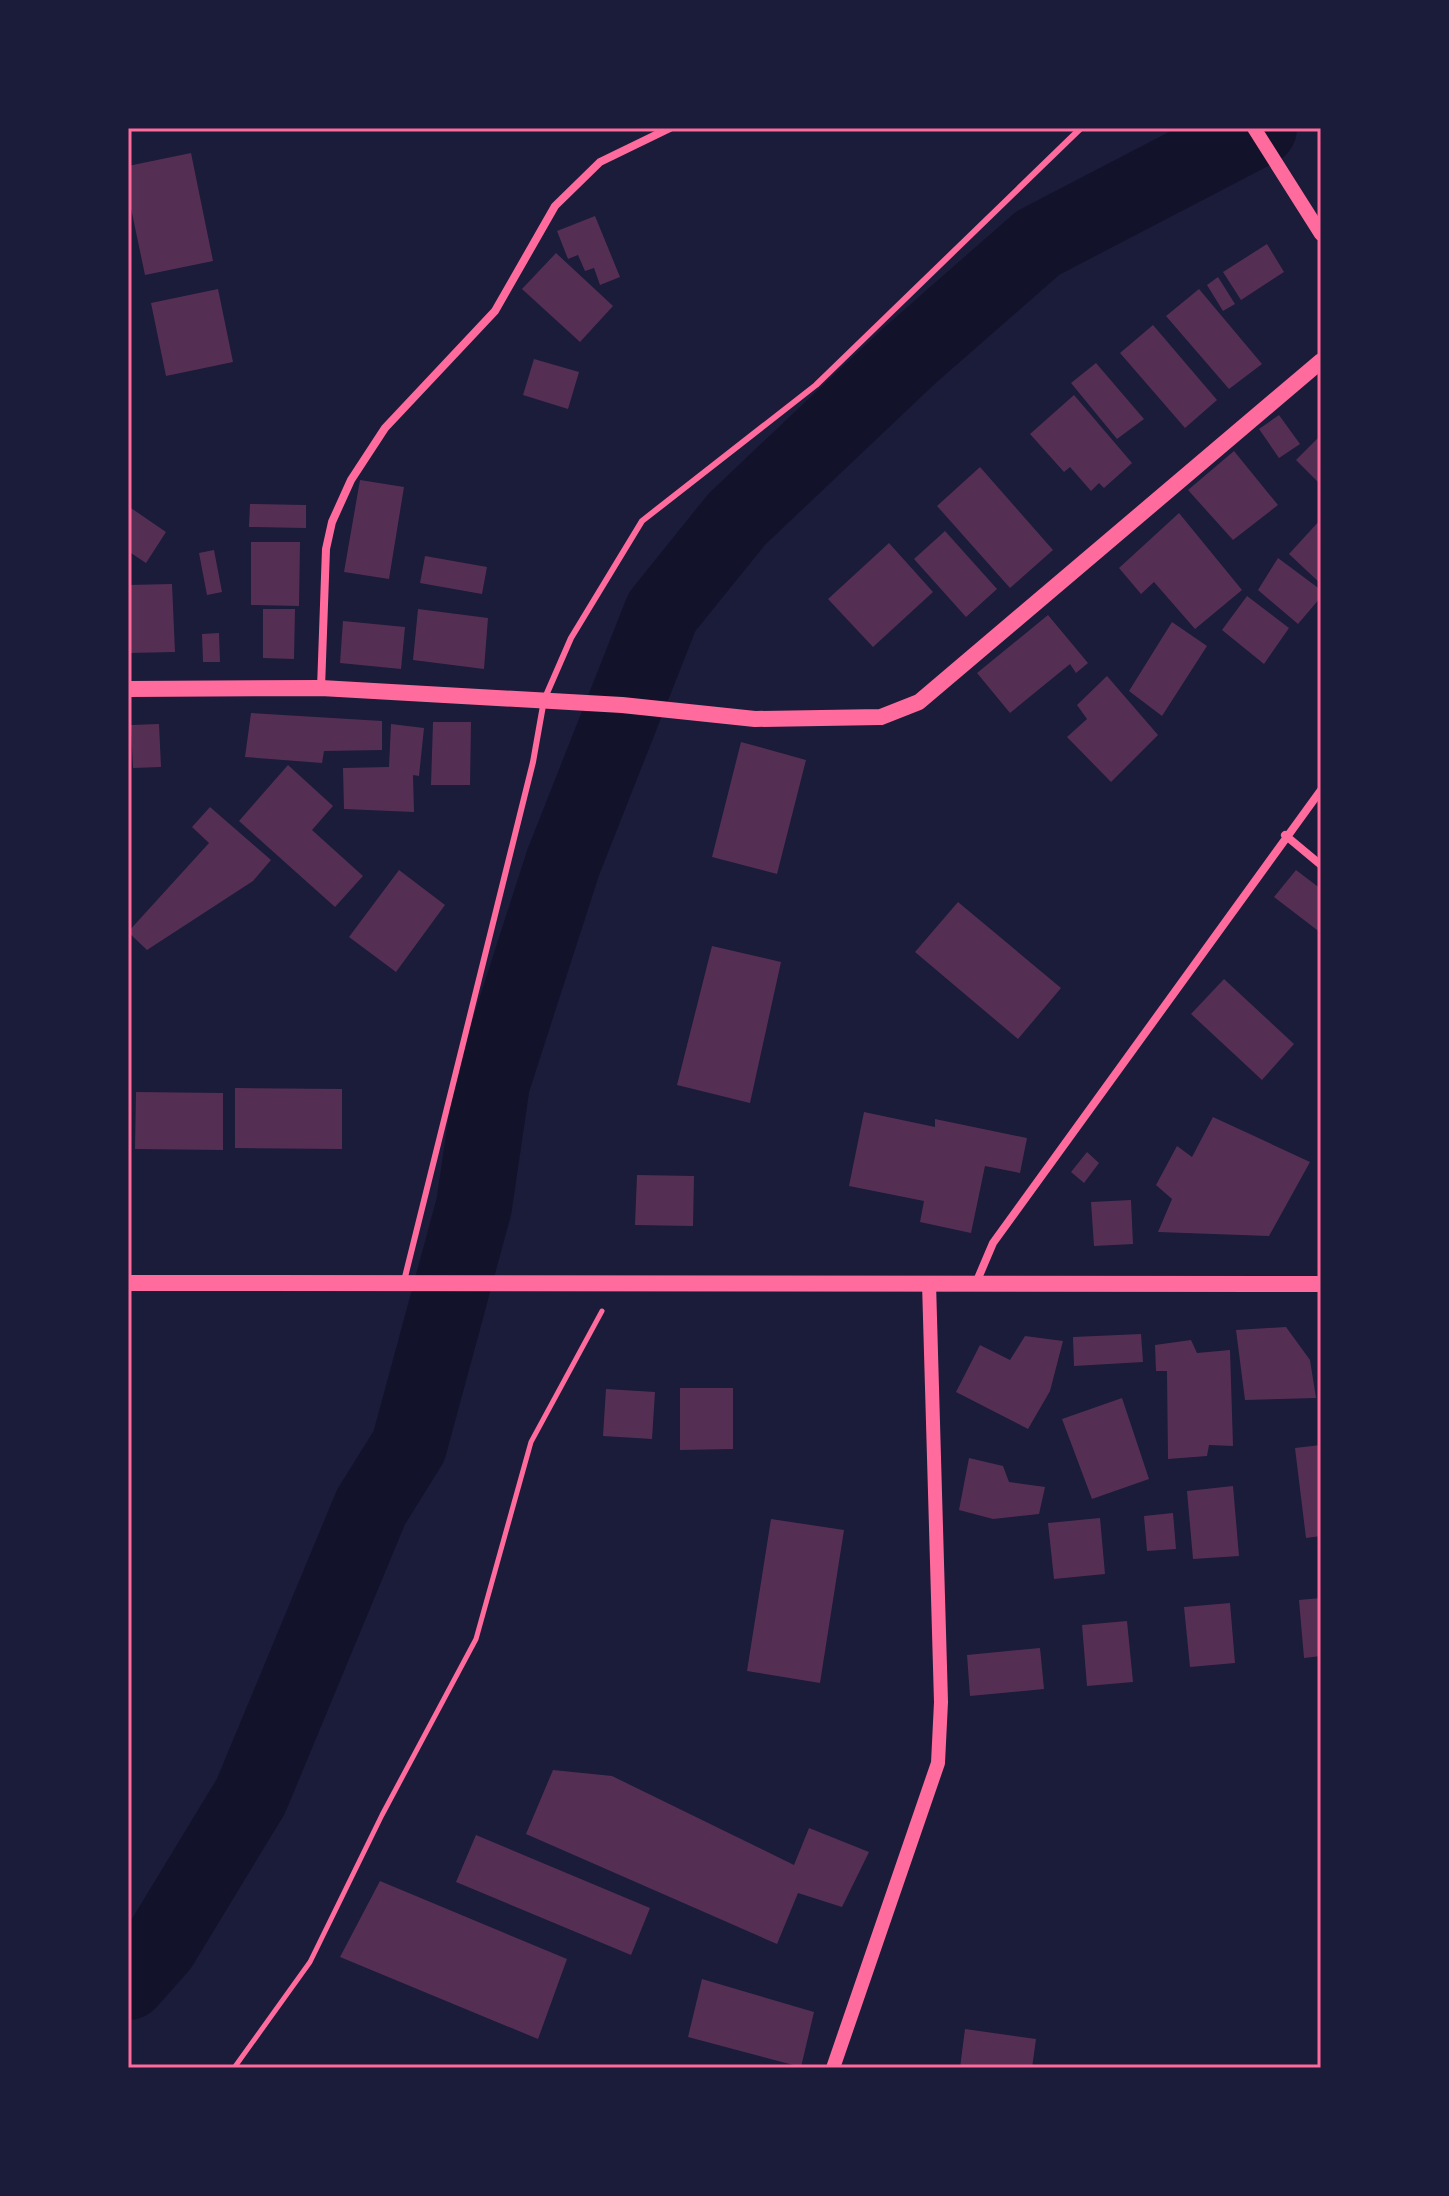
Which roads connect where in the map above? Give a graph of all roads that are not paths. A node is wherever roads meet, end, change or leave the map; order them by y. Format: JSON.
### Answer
{"nodes":[{"id":1,"x":670,"y":128,"type":"edge"},
{"id":2,"x":1081,"y":128,"type":"edge"},
{"id":3,"x":1254,"y":128,"type":"edge"},
{"id":4,"x":1320,"y":232,"type":"edge"},
{"id":5,"x":1321,"y":361,"type":"edge"},
{"id":6,"x":321,"y":688,"type":"junction"},
{"id":7,"x":128,"y":689,"type":"edge"},
{"id":8,"x":544,"y":700,"type":"junction"},
{"id":9,"x":1321,"y":790,"type":"edge"},
{"id":10,"x":1285,"y":835,"type":"junction"},
{"id":11,"x":1321,"y":865,"type":"edge"},
{"id":12,"x":128,"y":1283,"type":"edge"},
{"id":13,"x":929,"y":1283,"type":"junction"},
{"id":14,"x":976,"y":1284,"type":"junction"},
{"id":15,"x":1321,"y":1284,"type":"edge"},
{"id":16,"x":402,"y":1286,"type":"junction"},
{"id":17,"x":833,"y":2068,"type":"edge"}],
"edges":[{"from":1,"to":6,"type":"street"},
{"from":2,"to":8,"type":"lane"},
{"from":3,"to":4,"type":"street"},
{"from":5,"to":8,"type":"main road"},
{"from":6,"to":7,"type":"main road"},
{"from":6,"to":8,"type":"main road"},
{"from":8,"to":16,"type":"lane"},
{"from":9,"to":10,"type":"street"},
{"from":10,"to":11,"type":"street"},
{"from":10,"to":14,"type":"street"},
{"from":12,"to":16,"type":"main road"},
{"from":13,"to":14,"type":"main road"},
{"from":13,"to":16,"type":"main road"},
{"from":13,"to":17,"type":"street"},
{"from":14,"to":15,"type":"main road"}]}
